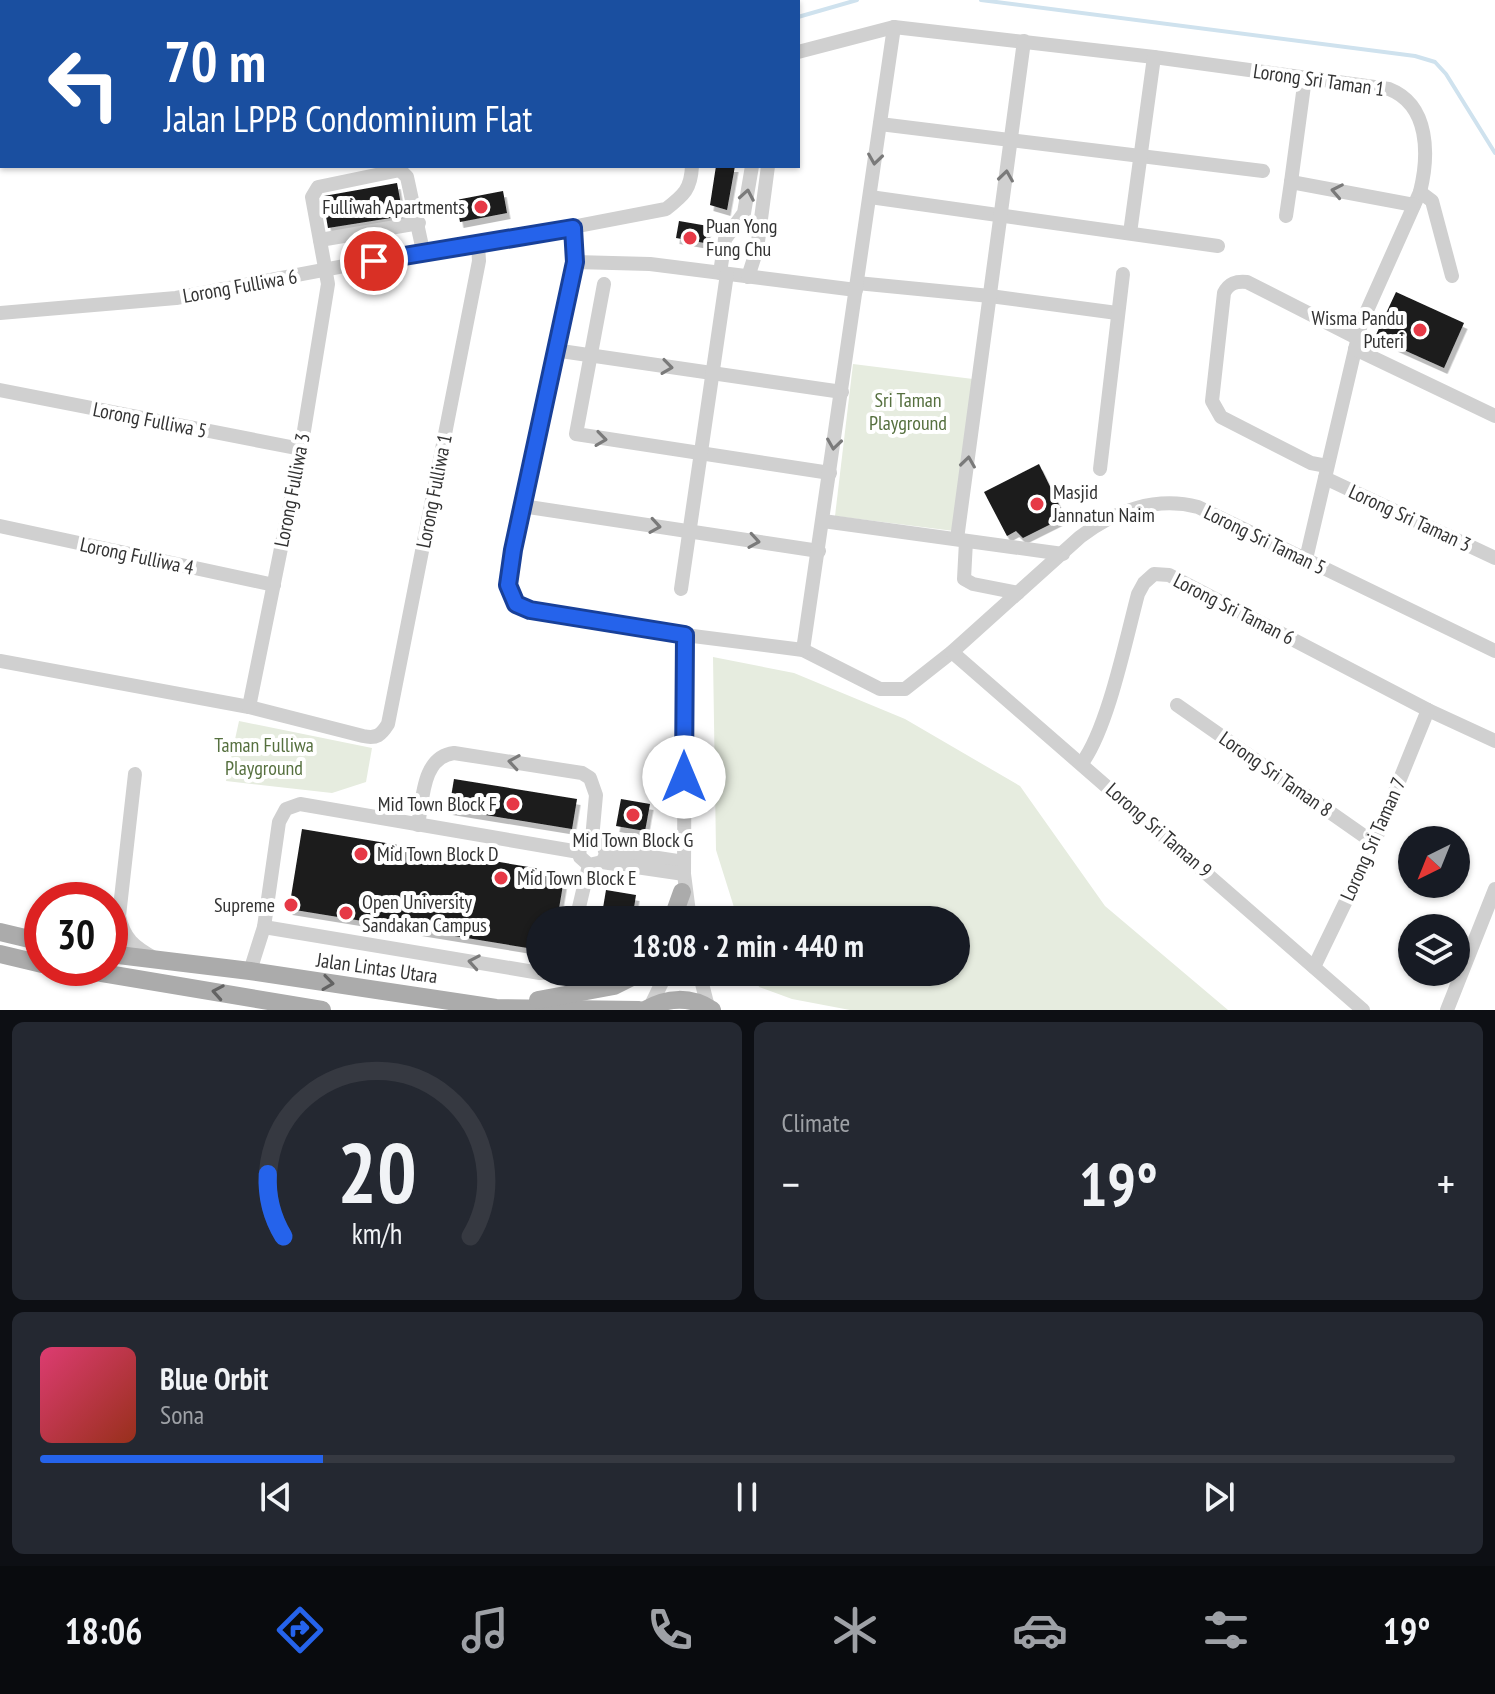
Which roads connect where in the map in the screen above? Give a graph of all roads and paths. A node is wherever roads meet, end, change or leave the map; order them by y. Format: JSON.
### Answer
{"nodes":[{"id":1,"x":894,"y":27,"type":"junction"},
{"id":2,"x":1024,"y":41,"type":"junction"},
{"id":3,"x":800,"y":51,"type":"edge"},
{"id":4,"x":1154,"y":57,"type":"junction"},
{"id":5,"x":1305,"y":78,"type":"junction"},
{"id":6,"x":880,"y":124,"type":"junction"},
{"id":7,"x":1010,"y":140,"type":"junction"},
{"id":8,"x":1140,"y":156,"type":"junction"},
{"id":9,"x":692,"y":168,"type":"edge"},
{"id":10,"x":752,"y":168,"type":"edge"},
{"id":11,"x":768,"y":168,"type":"edge"},
{"id":12,"x":1263,"y":171,"type":"dead end"},
{"id":13,"x":1291,"y":182,"type":"junction"},
{"id":14,"x":870,"y":197,"type":"junction"},
{"id":15,"x":1417,"y":199,"type":"junction"},
{"id":16,"x":1000,"y":215,"type":"junction"},
{"id":17,"x":1286,"y":216,"type":"dead end"},
{"id":18,"x":419,"y":223,"type":"junction"},
{"id":19,"x":573,"y":228,"type":"junction"},
{"id":20,"x":1130,"y":233,"type":"junction"},
{"id":21,"x":320,"y":240,"type":"junction"},
{"id":22,"x":478,"y":245,"type":"junction"},
{"id":23,"x":1218,"y":246,"type":"dead end"},
{"id":24,"x":423,"y":251,"type":"junction"},
{"id":25,"x":575,"y":262,"type":"junction"},
{"id":26,"x":326,"y":271,"type":"junction"},
{"id":27,"x":723,"y":273,"type":"junction"},
{"id":28,"x":1123,"y":274,"type":"dead end"},
{"id":29,"x":1452,"y":276,"type":"dead end"},
{"id":30,"x":748,"y":277,"type":"junction"},
{"id":31,"x":604,"y":284,"type":"dead end"},
{"id":32,"x":857,"y":287,"type":"junction"},
{"id":33,"x":990,"y":296,"type":"junction"},
{"id":34,"x":0,"y":313,"type":"edge"},
{"id":35,"x":1117,"y":313,"type":"junction"},
{"id":36,"x":1356,"y":343,"type":"junction"},
{"id":37,"x":554,"y":350,"type":"junction"},
{"id":38,"x":590,"y":356,"type":"junction"},
{"id":39,"x":713,"y":373,"type":"junction"},
{"id":40,"x":0,"y":390,"type":"edge"},
{"id":41,"x":842,"y":392,"type":"junction"},
{"id":42,"x":1495,"y":416,"type":"edge"},
{"id":43,"x":301,"y":449,"type":"junction"},
{"id":44,"x":701,"y":454,"type":"junction"},
{"id":45,"x":1100,"y":469,"type":"dead end"},
{"id":46,"x":1326,"y":472,"type":"junction"},
{"id":47,"x":830,"y":473,"type":"junction"},
{"id":48,"x":522,"y":506,"type":"junction"},
{"id":49,"x":823,"y":521,"type":"junction"},
{"id":50,"x":0,"y":526,"type":"edge"},
{"id":51,"x":690,"y":531,"type":"junction"},
{"id":52,"x":962,"y":540,"type":"junction"},
{"id":53,"x":819,"y":551,"type":"junction"},
{"id":54,"x":1063,"y":554,"type":"junction"},
{"id":55,"x":1495,"y":558,"type":"edge"},
{"id":56,"x":1306,"y":559,"type":"junction"},
{"id":57,"x":274,"y":585,"type":"junction"},
{"id":58,"x":681,"y":589,"type":"dead end"},
{"id":59,"x":1018,"y":593,"type":"junction"},
{"id":60,"x":685,"y":635,"type":"junction"},
{"id":61,"x":803,"y":650,"type":"junction"},
{"id":62,"x":1495,"y":651,"type":"edge"},
{"id":63,"x":952,"y":652,"type":"junction"},
{"id":64,"x":0,"y":661,"type":"edge"},
{"id":65,"x":1177,"y":705,"type":"dead end"},
{"id":66,"x":249,"y":707,"type":"junction"},
{"id":67,"x":1428,"y":710,"type":"junction"},
{"id":68,"x":1495,"y":741,"type":"edge"},
{"id":69,"x":1082,"y":763,"type":"junction"},
{"id":70,"x":135,"y":774,"type":"dead end"},
{"id":71,"x":418,"y":825,"type":"junction"},
{"id":72,"x":592,"y":839,"type":"junction"},
{"id":73,"x":1374,"y":843,"type":"junction"},
{"id":74,"x":579,"y":852,"type":"junction"},
{"id":75,"x":599,"y":859,"type":"junction"},
{"id":76,"x":684,"y":876,"type":"junction"},
{"id":77,"x":123,"y":882,"type":"edge"},
{"id":78,"x":1495,"y":889,"type":"edge"},
{"id":79,"x":581,"y":906,"type":"edge"},
{"id":80,"x":676,"y":906,"type":"edge"},
{"id":81,"x":680,"y":906,"type":"edge"},
{"id":82,"x":688,"y":906,"type":"edge"},
{"id":83,"x":264,"y":927,"type":"junction"},
{"id":84,"x":0,"y":932,"type":"edge"},
{"id":85,"x":24,"y":938,"type":"edge"},
{"id":86,"x":128,"y":940,"type":"edge"},
{"id":87,"x":0,"y":954,"type":"edge"},
{"id":88,"x":128,"y":956,"type":"edge"},
{"id":89,"x":24,"y":960,"type":"edge"},
{"id":90,"x":158,"y":960,"type":"junction"},
{"id":91,"x":1314,"y":967,"type":"junction"},
{"id":92,"x":250,"y":971,"type":"junction"},
{"id":93,"x":526,"y":971,"type":"edge"},
{"id":94,"x":128,"y":977,"type":"edge"},
{"id":95,"x":614,"y":986,"type":"edge"},
{"id":96,"x":659,"y":986,"type":"edge"},
{"id":97,"x":703,"y":986,"type":"edge"},
{"id":98,"x":496,"y":1008,"type":"junction"},
{"id":99,"x":710,"y":1008,"type":"edge"},
{"id":100,"x":645,"y":1009,"type":"edge"},
{"id":101,"x":322,"y":1010,"type":"edge"},
{"id":102,"x":1363,"y":1010,"type":"edge"},
{"id":103,"x":1447,"y":1010,"type":"edge"}],
"edges":[{"from":1,"to":2,"type":"street","name":"Lorong Sri Taman 1"},
{"from":1,"to":3,"type":"street","name":"Lorong Sri Taman 1"},
{"from":1,"to":6,"type":"street"},
{"from":2,"to":4,"type":"street","name":"Lorong Sri Taman 1"},
{"from":2,"to":7,"type":"street"},
{"from":4,"to":5,"type":"street","name":"Lorong Sri Taman 1"},
{"from":4,"to":8,"type":"street"},
{"from":5,"to":13,"type":"street"},
{"from":5,"to":15,"type":"street","name":"Lorong Sri Taman 1"},
{"from":6,"to":7,"type":"street"},
{"from":6,"to":14,"type":"street","one_way":true},
{"from":7,"to":8,"type":"street"},
{"from":16,"to":7,"type":"street","one_way":true},
{"from":8,"to":12,"type":"street"},
{"from":8,"to":20,"type":"street"},
{"from":9,"to":19,"type":"street","name":"Lorong Fulliwa 6"},
{"from":27,"to":10,"type":"street","one_way":true},
{"from":11,"to":30,"type":"street"},
{"from":15,"to":13,"type":"street","one_way":true},
{"from":13,"to":17,"type":"street"},
{"from":14,"to":16,"type":"street"},
{"from":14,"to":32,"type":"street"},
{"from":15,"to":29,"type":"street"},
{"from":15,"to":36,"type":"street","name":"Lorong Sri Taman 1"},
{"from":16,"to":20,"type":"street"},
{"from":16,"to":33,"type":"street"},
{"from":18,"to":21,"type":"street"},
{"from":18,"to":21,"type":"street","name":"Lorong Fulliwa 3"},
{"from":18,"to":24,"type":"street"},
{"from":19,"to":22,"type":"street","name":"Lorong Fulliwa 6"},
{"from":19,"to":25,"type":"street"},
{"from":20,"to":23,"type":"street"},
{"from":21,"to":26,"type":"street","name":"Lorong Fulliwa 3"},
{"from":22,"to":24,"type":"street","name":"Lorong Fulliwa 6"},
{"from":22,"to":66,"type":"street","name":"Lorong Fulliwa 1"},
{"from":24,"to":26,"type":"street","name":"Lorong Fulliwa 6"},
{"from":25,"to":27,"type":"street"},
{"from":25,"to":37,"type":"street"},
{"from":26,"to":34,"type":"street","name":"Lorong Fulliwa 6"},
{"from":26,"to":43,"type":"street","name":"Lorong Fulliwa 3"},
{"from":27,"to":30,"type":"street"},
{"from":27,"to":39,"type":"street"},
{"from":28,"to":35,"type":"street"},
{"from":30,"to":32,"type":"street"},
{"from":31,"to":38,"type":"street"},
{"from":32,"to":33,"type":"street"},
{"from":32,"to":41,"type":"street"},
{"from":33,"to":35,"type":"street"},
{"from":52,"to":33,"type":"street","one_way":true},
{"from":35,"to":45,"type":"street"},
{"from":36,"to":42,"type":"street"},
{"from":36,"to":46,"type":"street","name":"Lorong Sri Taman 1"},
{"from":36,"to":46,"type":"street","name":"Lorong Sri Taman 3"},
{"from":37,"to":38,"type":"street"},
{"from":37,"to":48,"type":"street"},
{"from":38,"to":39,"type":"street","one_way":true},
{"from":38,"to":44,"type":"street","one_way":true},
{"from":39,"to":41,"type":"street"},
{"from":39,"to":44,"type":"street"},
{"from":40,"to":43,"type":"street","name":"Lorong Fulliwa 5"},
{"from":41,"to":47,"type":"street","one_way":true},
{"from":43,"to":57,"type":"street","name":"Lorong Fulliwa 3"},
{"from":44,"to":47,"type":"street"},
{"from":44,"to":51,"type":"street"},
{"from":46,"to":55,"type":"street","name":"Lorong Sri Taman 3"},
{"from":46,"to":56,"type":"street","name":"Lorong Sri Taman 1"},
{"from":47,"to":49,"type":"street"},
{"from":48,"to":51,"type":"street","one_way":true},
{"from":48,"to":60,"type":"street","name":"Lorong Sri Taman 5"},
{"from":49,"to":52,"type":"street"},
{"from":49,"to":53,"type":"street"},
{"from":50,"to":57,"type":"street","name":"Lorong Fulliwa 4"},
{"from":51,"to":53,"type":"street","one_way":true},
{"from":51,"to":58,"type":"street"},
{"from":52,"to":54,"type":"street"},
{"from":52,"to":59,"type":"street"},
{"from":53,"to":61,"type":"street"},
{"from":54,"to":56,"type":"street","name":"Lorong Sri Taman 5"},
{"from":54,"to":59,"type":"street","name":"Lorong Sri Taman 5"},
{"from":56,"to":62,"type":"street","name":"Lorong Sri Taman 5"},
{"from":57,"to":66,"type":"street","name":"Lorong Fulliwa 3"},
{"from":59,"to":63,"type":"street","name":"Lorong Sri Taman 5"},
{"from":60,"to":61,"type":"street","name":"Lorong Sri Taman 5"},
{"from":60,"to":76,"type":"street"},
{"from":61,"to":63,"type":"street","name":"Lorong Sri Taman 5"},
{"from":63,"to":69,"type":"street","name":"Lorong Sri Taman 9"},
{"from":64,"to":66,"type":"street"},
{"from":65,"to":73,"type":"street","name":"Lorong Sri Taman 8"},
{"from":67,"to":68,"type":"street","name":"Lorong Sri Taman 6"},
{"from":67,"to":69,"type":"street","name":"Lorong Sri Taman 6"},
{"from":67,"to":73,"type":"street","name":"Lorong Sri Taman 7"},
{"from":69,"to":91,"type":"street","name":"Lorong Sri Taman 9"},
{"from":70,"to":77,"type":"street"},
{"from":72,"to":71,"type":"street","one_way":true},
{"from":71,"to":74,"type":"street"},
{"from":71,"to":83,"type":"street"},
{"from":72,"to":74,"type":"street"},
{"from":72,"to":75,"type":"street"},
{"from":73,"to":91,"type":"street","name":"Lorong Sri Taman 7"},
{"from":74,"to":75,"type":"street"},
{"from":75,"to":76,"type":"street"},
{"from":75,"to":79,"type":"street"},
{"from":76,"to":80,"type":"main road"},
{"from":76,"to":81,"type":"street"},
{"from":76,"to":82,"type":"street"},
{"from":78,"to":103,"type":"street"},
{"from":83,"to":92,"type":"street"},
{"from":93,"to":83,"type":"street","one_way":true},
{"from":84,"to":85,"type":"main road"},
{"from":86,"to":90,"type":"street"},
{"from":87,"to":89,"type":"main road"},
{"from":88,"to":90,"type":"main road","name":"Jalan Lintas Utara"},
{"from":90,"to":92,"type":"main road","name":"Jalan Lintas Utara"},
{"from":91,"to":102,"type":"street","name":"Lorong Sri Taman 9"},
{"from":92,"to":98,"type":"main road","name":"Jalan Lintas Utara","one_way":true},
{"from":101,"to":94,"type":"main road","one_way":true},
{"from":95,"to":98,"type":"main road"},
{"from":96,"to":100,"type":"street"},
{"from":97,"to":99,"type":"street"},
{"from":98,"to":100,"type":"main road","name":"Jalan Lintas Utara"},
{"from":99,"to":100,"type":"main road","name":"Jalan Lintas Utara"}]}
